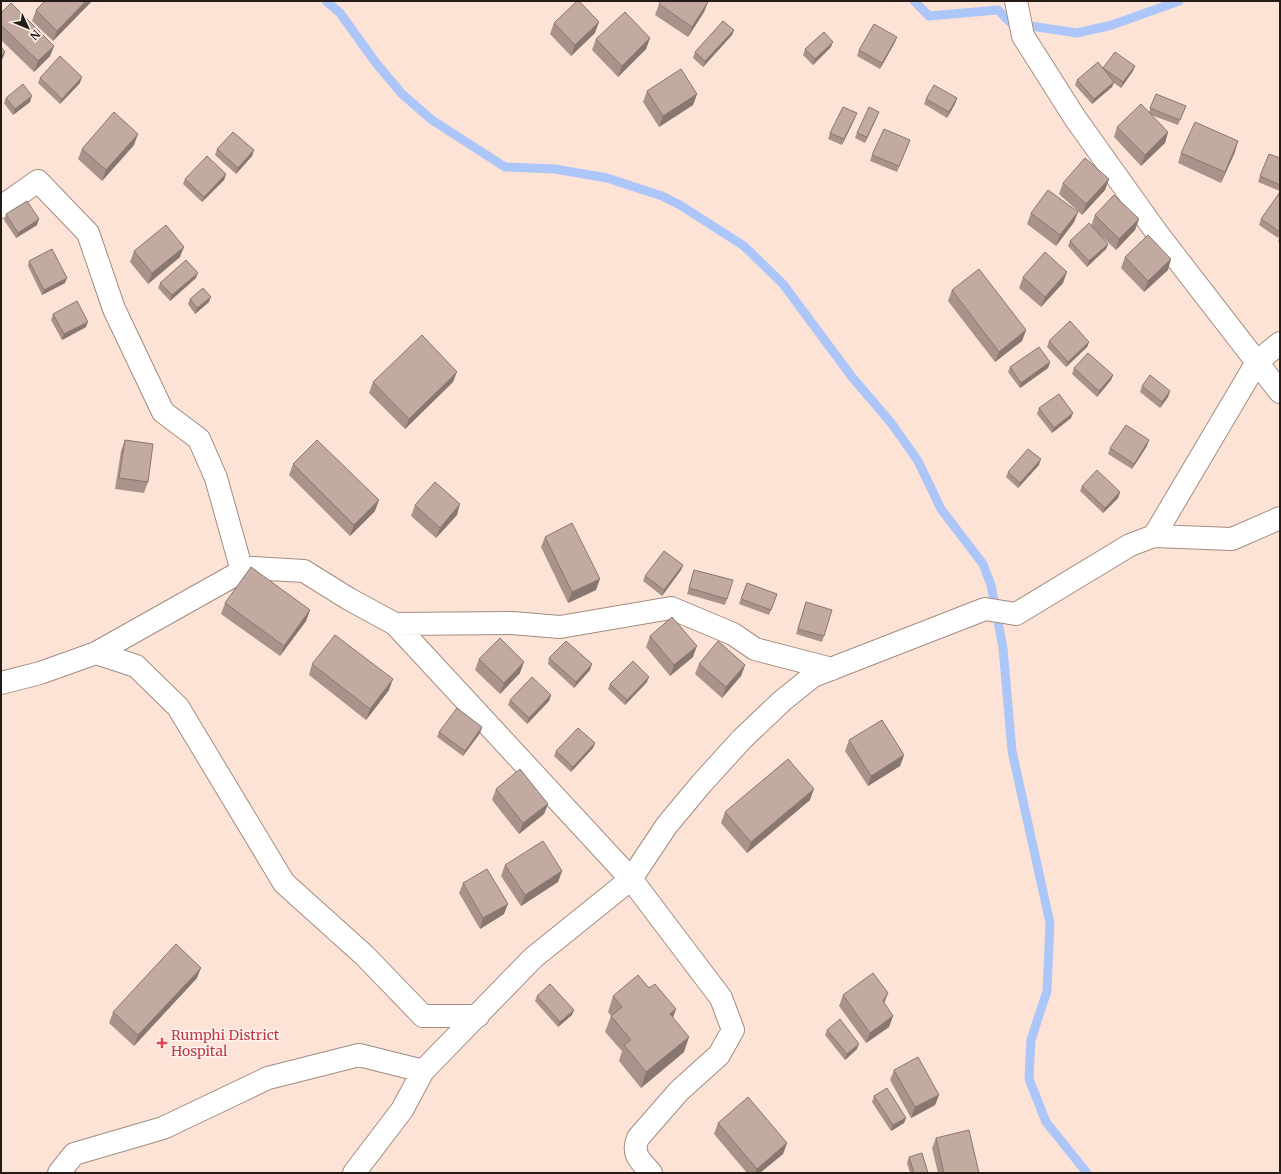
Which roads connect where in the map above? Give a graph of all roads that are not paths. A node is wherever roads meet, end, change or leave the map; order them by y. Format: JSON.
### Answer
{"nodes":[{"id":1,"x":1016,"y":1,"type":"edge"},
{"id":2,"x":1,"y":207,"type":"edge"},
{"id":3,"x":1280,"y":343,"type":"edge"},
{"id":4,"x":1257,"y":362,"type":"junction"},
{"id":5,"x":1280,"y":392,"type":"edge"},
{"id":6,"x":1280,"y":518,"type":"edge"},
{"id":7,"x":1154,"y":536,"type":"junction"},
{"id":8,"x":242,"y":571,"type":"junction"},
{"id":9,"x":395,"y":624,"type":"junction"},
{"id":10,"x":96,"y":654,"type":"junction"},
{"id":11,"x":832,"y":669,"type":"junction"},
{"id":12,"x":1,"y":683,"type":"edge"},
{"id":13,"x":630,"y":879,"type":"junction"},
{"id":14,"x":478,"y":1016,"type":"junction"},
{"id":15,"x":423,"y":1071,"type":"junction"},
{"id":16,"x":59,"y":1173,"type":"edge"},
{"id":17,"x":354,"y":1173,"type":"edge"},
{"id":18,"x":651,"y":1173,"type":"edge"}],
"edges":[{"from":1,"to":4,"type":"street"},
{"from":2,"to":8,"type":"street"},
{"from":3,"to":4,"type":"street"},
{"from":4,"to":5,"type":"street"},
{"from":4,"to":7,"type":"street"},
{"from":6,"to":7,"type":"street"},
{"from":7,"to":11,"type":"street"},
{"from":8,"to":9,"type":"street"},
{"from":8,"to":10,"type":"street"},
{"from":9,"to":11,"type":"street"},
{"from":9,"to":13,"type":"street"},
{"from":10,"to":12,"type":"street"},
{"from":10,"to":14,"type":"street"},
{"from":11,"to":13,"type":"street"},
{"from":13,"to":14,"type":"street"},
{"from":13,"to":18,"type":"street"},
{"from":14,"to":15,"type":"street"},
{"from":15,"to":16,"type":"street"},
{"from":15,"to":17,"type":"street"}]}
